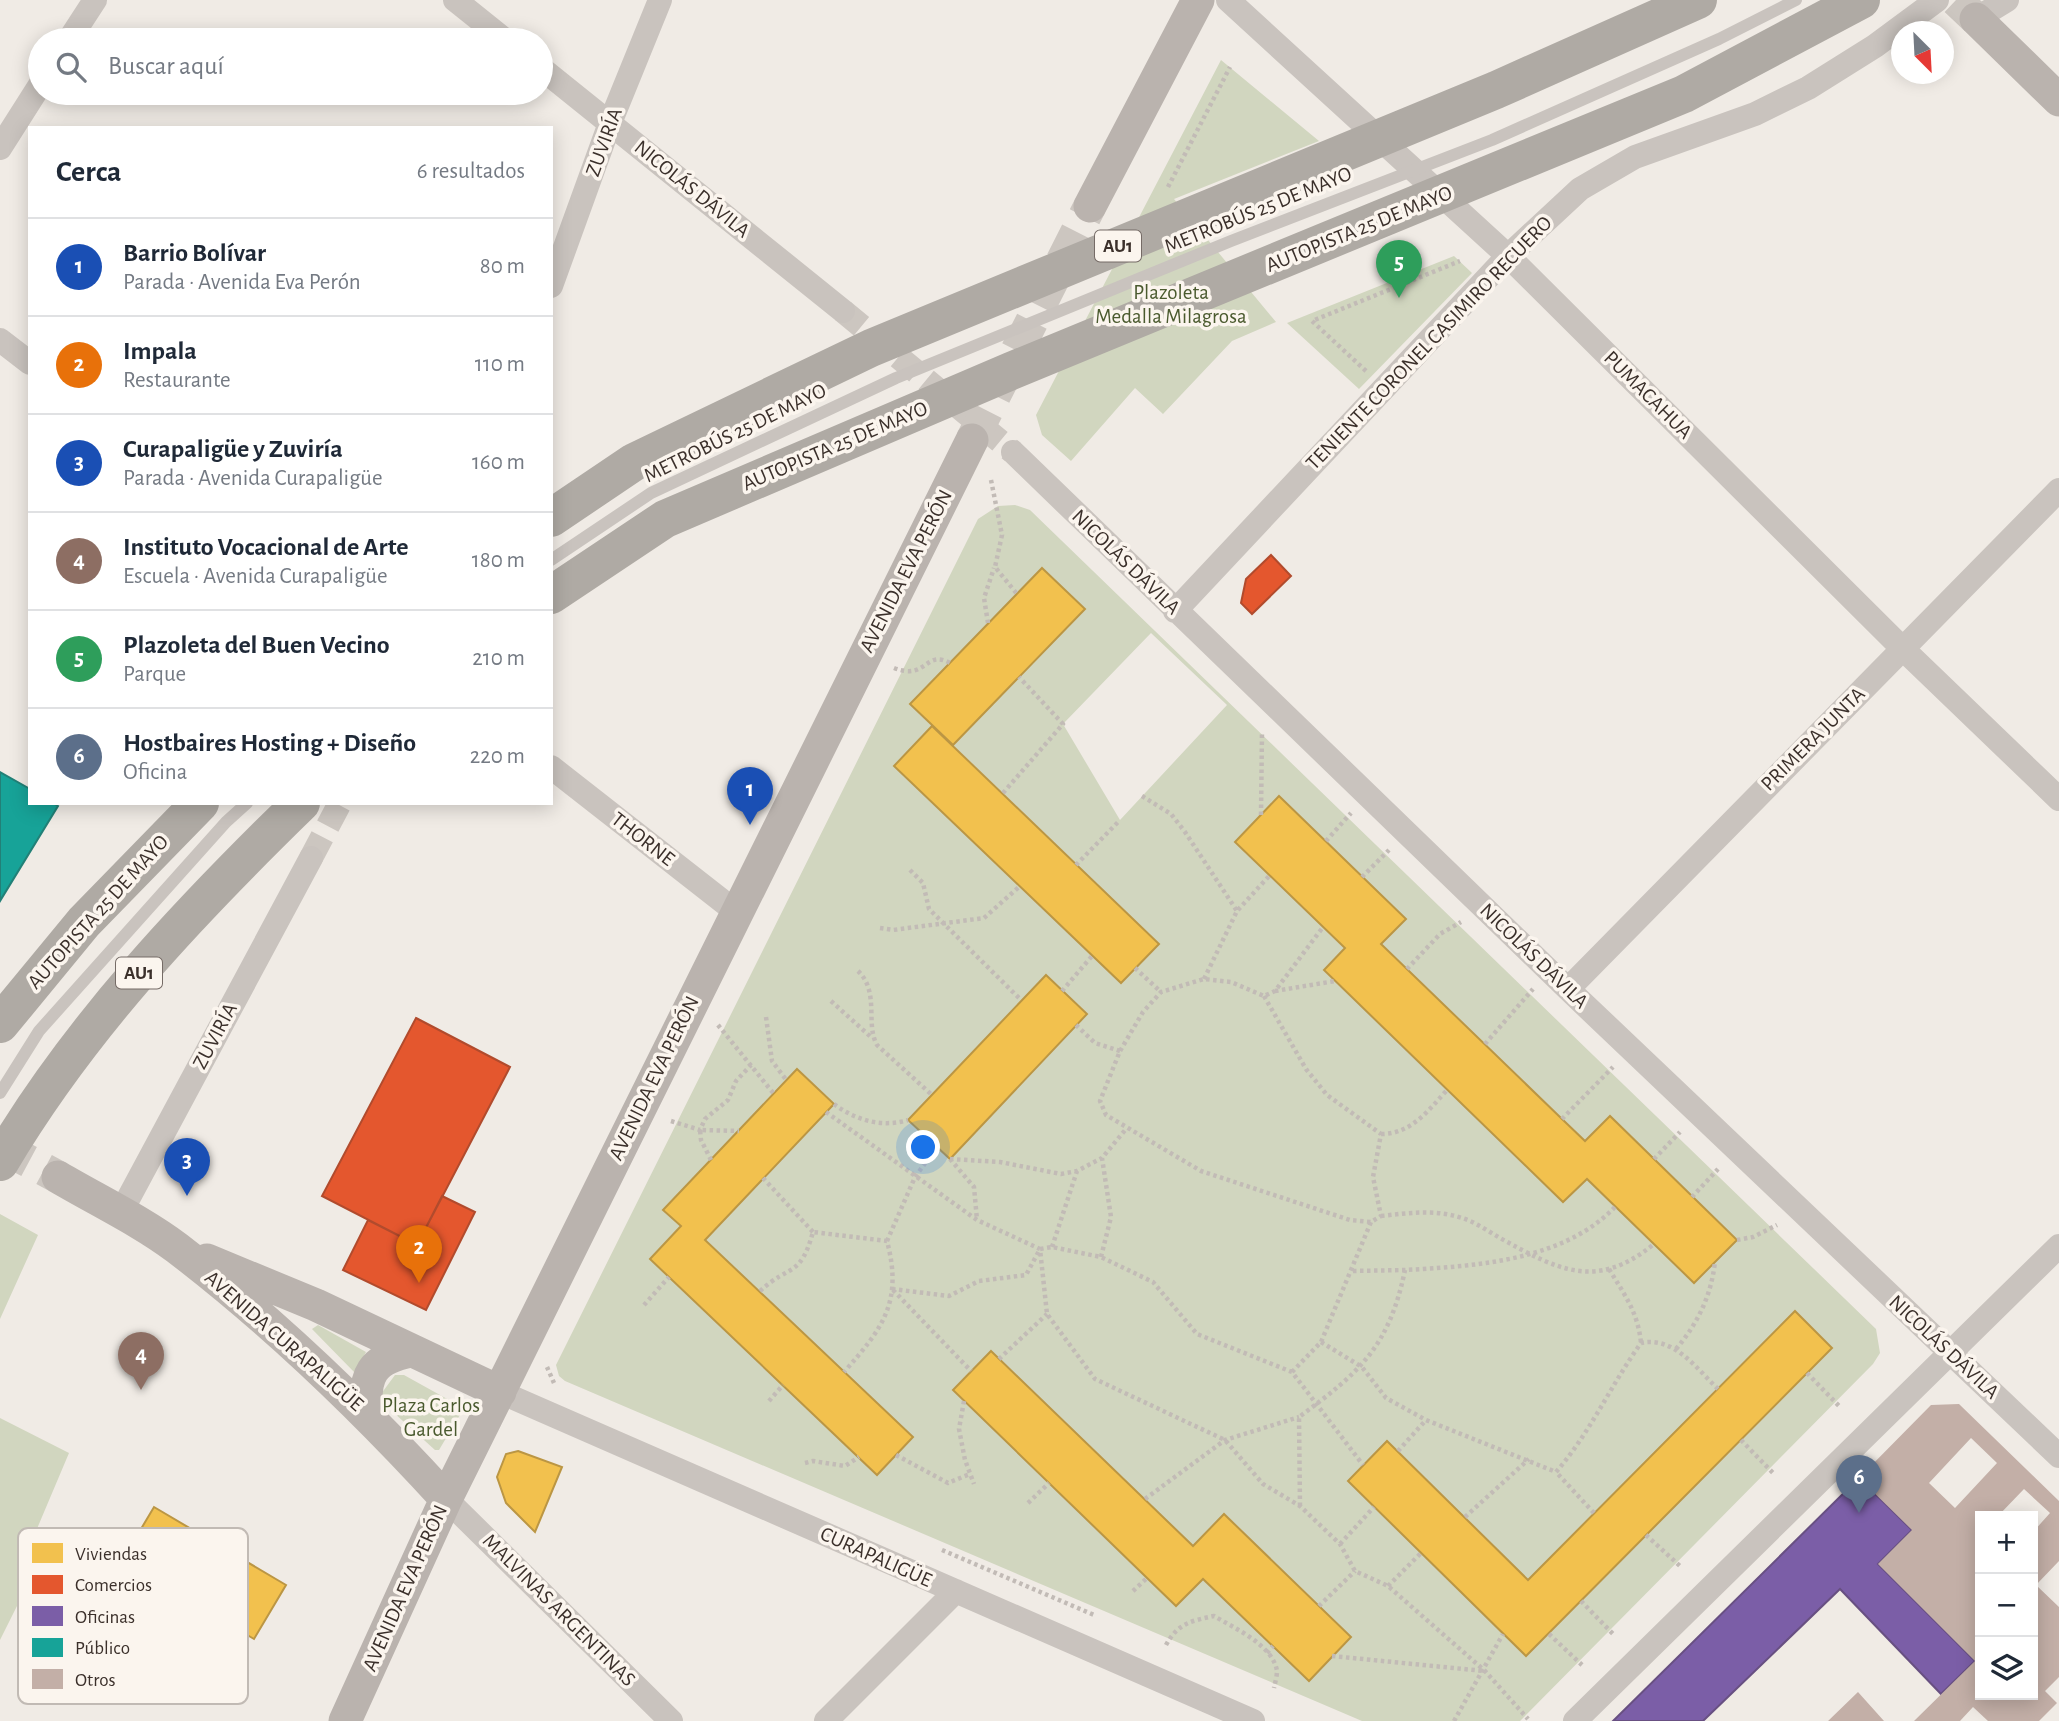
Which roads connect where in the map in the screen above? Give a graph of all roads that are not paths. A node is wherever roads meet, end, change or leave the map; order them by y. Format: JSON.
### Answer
{"nodes":[{"id":1,"x":95,"y":0,"type":"edge"},
{"id":2,"x":455,"y":0,"type":"edge"},
{"id":3,"x":660,"y":0,"type":"edge"},
{"id":4,"x":1198,"y":0,"type":"edge"},
{"id":5,"x":1227,"y":0,"type":"edge"},
{"id":6,"x":1698,"y":0,"type":"edge"},
{"id":7,"x":1796,"y":0,"type":"edge"},
{"id":8,"x":1861,"y":0,"type":"edge"},
{"id":9,"x":1937,"y":0,"type":"edge"},
{"id":10,"x":2007,"y":0,"type":"edge"},
{"id":11,"x":1976,"y":19,"type":"joint"},
{"id":12,"x":77,"y":28,"type":"edge"},
{"id":13,"x":490,"y":28,"type":"edge"},
{"id":14,"x":553,"y":78,"type":"edge"},
{"id":15,"x":2059,"y":100,"type":"edge"},
{"id":16,"x":28,"y":104,"type":"edge"},
{"id":17,"x":610,"y":123,"type":"junction"},
{"id":18,"x":0,"y":148,"type":"edge"},
{"id":19,"x":1090,"y":206,"type":"tunnel mouth"},
{"id":20,"x":1508,"y":256,"type":"junction"},
{"id":21,"x":553,"y":280,"type":"edge"},
{"id":22,"x":843,"y":311,"type":"tunnel mouth"},
{"id":23,"x":0,"y":340,"type":"edge"},
{"id":24,"x":28,"y":361,"type":"edge"},
{"id":25,"x":972,"y":440,"type":"tunnel mouth"},
{"id":26,"x":1013,"y":452,"type":"tunnel mouth"},
{"id":27,"x":2059,"y":490,"type":"edge"},
{"id":28,"x":553,"y":517,"type":"edge"},
{"id":29,"x":553,"y":559,"type":"edge"},
{"id":30,"x":553,"y":595,"type":"edge"},
{"id":31,"x":1175,"y":611,"type":"junction"},
{"id":32,"x":1903,"y":649,"type":"junction"},
{"id":33,"x":553,"y":769,"type":"edge"},
{"id":34,"x":2059,"y":799,"type":"edge"},
{"id":35,"x":198,"y":805,"type":"edge"},
{"id":36,"x":245,"y":805,"type":"edge"},
{"id":37,"x":300,"y":805,"type":"edge"},
{"id":38,"x":311,"y":858,"type":"tunnel mouth"},
{"id":39,"x":735,"y":911,"type":"junction"},
{"id":40,"x":1568,"y":989,"type":"junction"},
{"id":41,"x":0,"y":1024,"type":"edge"},
{"id":42,"x":0,"y":1093,"type":"edge"},
{"id":43,"x":0,"y":1162,"type":"edge"},
{"id":44,"x":58,"y":1177,"type":"tunnel mouth"},
{"id":45,"x":120,"y":1214,"type":"junction"},
{"id":46,"x":2059,"y":1246,"type":"edge"},
{"id":47,"x":176,"y":1247,"type":"junction"},
{"id":48,"x":410,"y":1351,"type":"junction"},
{"id":49,"x":1951,"y":1353,"type":"junction"},
{"id":50,"x":500,"y":1392,"type":"junction"},
{"id":51,"x":367,"y":1413,"type":"junction"},
{"id":52,"x":2059,"y":1456,"type":"edge"},
{"id":53,"x":446,"y":1499,"type":"junction"},
{"id":54,"x":956,"y":1591,"type":"junction"},
{"id":55,"x":345,"y":1721,"type":"edge"},
{"id":56,"x":671,"y":1721,"type":"edge"},
{"id":57,"x":826,"y":1721,"type":"edge"},
{"id":58,"x":1253,"y":1721,"type":"edge"},
{"id":59,"x":1575,"y":1721,"type":"edge"}],
"edges":[{"from":1,"to":12,"type":"street"},
{"from":2,"to":13,"type":"street"},
{"from":3,"to":17,"type":"street","name":"ZUVIRÍA"},
{"from":4,"to":19,"type":"main road"},
{"from":5,"to":20,"type":"street","name":"PUMACAHUA"},
{"from":6,"to":28,"type":"highway","number":"AU1","bridge":true},
{"from":7,"to":29,"type":"lane","name":"METROBÚS 25 DE MAYO","bridge":true},
{"from":8,"to":30,"type":"highway","name":"AUTOPISTA 25 DE MAYO","bridge":true},
{"from":9,"to":20,"type":"street","name":"TENIENTE CORONEL CASIMIRO RECUERO"},
{"from":10,"to":11,"type":"street"},
{"from":11,"to":15,"type":"main road"},
{"from":14,"to":17,"type":"street","name":"NICOLÁS DÁVILA"},
{"from":16,"to":18,"type":"street"},
{"from":17,"to":21,"type":"street","name":"ZUVIRÍA"},
{"from":17,"to":22,"type":"street","name":"NICOLÁS DÁVILA"},
{"from":20,"to":31,"type":"street","name":"TENIENTE CORONEL CASIMIRO RECUERO"},
{"from":20,"to":32,"type":"street","name":"PUMACAHUA"},
{"from":23,"to":24,"type":"street"},
{"from":25,"to":39,"type":"main road","name":"AVENIDA EVA PERÓN"},
{"from":26,"to":31,"type":"street","name":"NICOLÁS DÁVILA"},
{"from":27,"to":32,"type":"street","name":"PRIMERA JUNTA"},
{"from":31,"to":40,"type":"street","name":"NICOLÁS DÁVILA"},
{"from":32,"to":34,"type":"street","name":"PUMACAHUA"},
{"from":32,"to":40,"type":"street","name":"PRIMERA JUNTA"},
{"from":33,"to":39,"type":"street","name":"THORNE"},
{"from":35,"to":41,"type":"highway","name":"AUTOPISTA 25 DE MAYO"},
{"from":36,"to":42,"type":"lane"},
{"from":37,"to":43,"type":"highway","number":"AU1","bridge":true},
{"from":38,"to":45,"type":"street","name":"ZUVIRÍA"},
{"from":39,"to":50,"type":"main road","name":"AVENIDA EVA PERÓN"},
{"from":40,"to":49,"type":"street","name":"NICOLÁS DÁVILA"},
{"from":44,"to":45,"type":"main road","name":"AVENIDA CURAPALIGÜE"},
{"from":45,"to":47,"type":"main road","name":"AVENIDA CURAPALIGÜE"},
{"from":46,"to":49,"type":"street"},
{"from":47,"to":48,"type":"main road","name":"AVENIDA CURAPALIGÜE"},
{"from":47,"to":51,"type":"main road","name":"AVENIDA CURAPALIGÜE"},
{"from":48,"to":50,"type":"main road","name":"AVENIDA CURAPALIGÜE"},
{"from":48,"to":51,"type":"main road"},
{"from":49,"to":52,"type":"street","name":"NICOLÁS DÁVILA"},
{"from":49,"to":59,"type":"street"},
{"from":50,"to":53,"type":"main road","name":"AVENIDA EVA PERÓN"},
{"from":50,"to":54,"type":"street","name":"CURAPALIGÜE"},
{"from":51,"to":53,"type":"main road","name":"AVENIDA CURAPALIGÜE"},
{"from":53,"to":55,"type":"main road","name":"AVENIDA EVA PERÓN"},
{"from":53,"to":56,"type":"street","name":"MALVINAS ARGENTINAS"},
{"from":54,"to":57,"type":"street"},
{"from":54,"to":58,"type":"street","name":"CURAPALIGÜE"}]}
